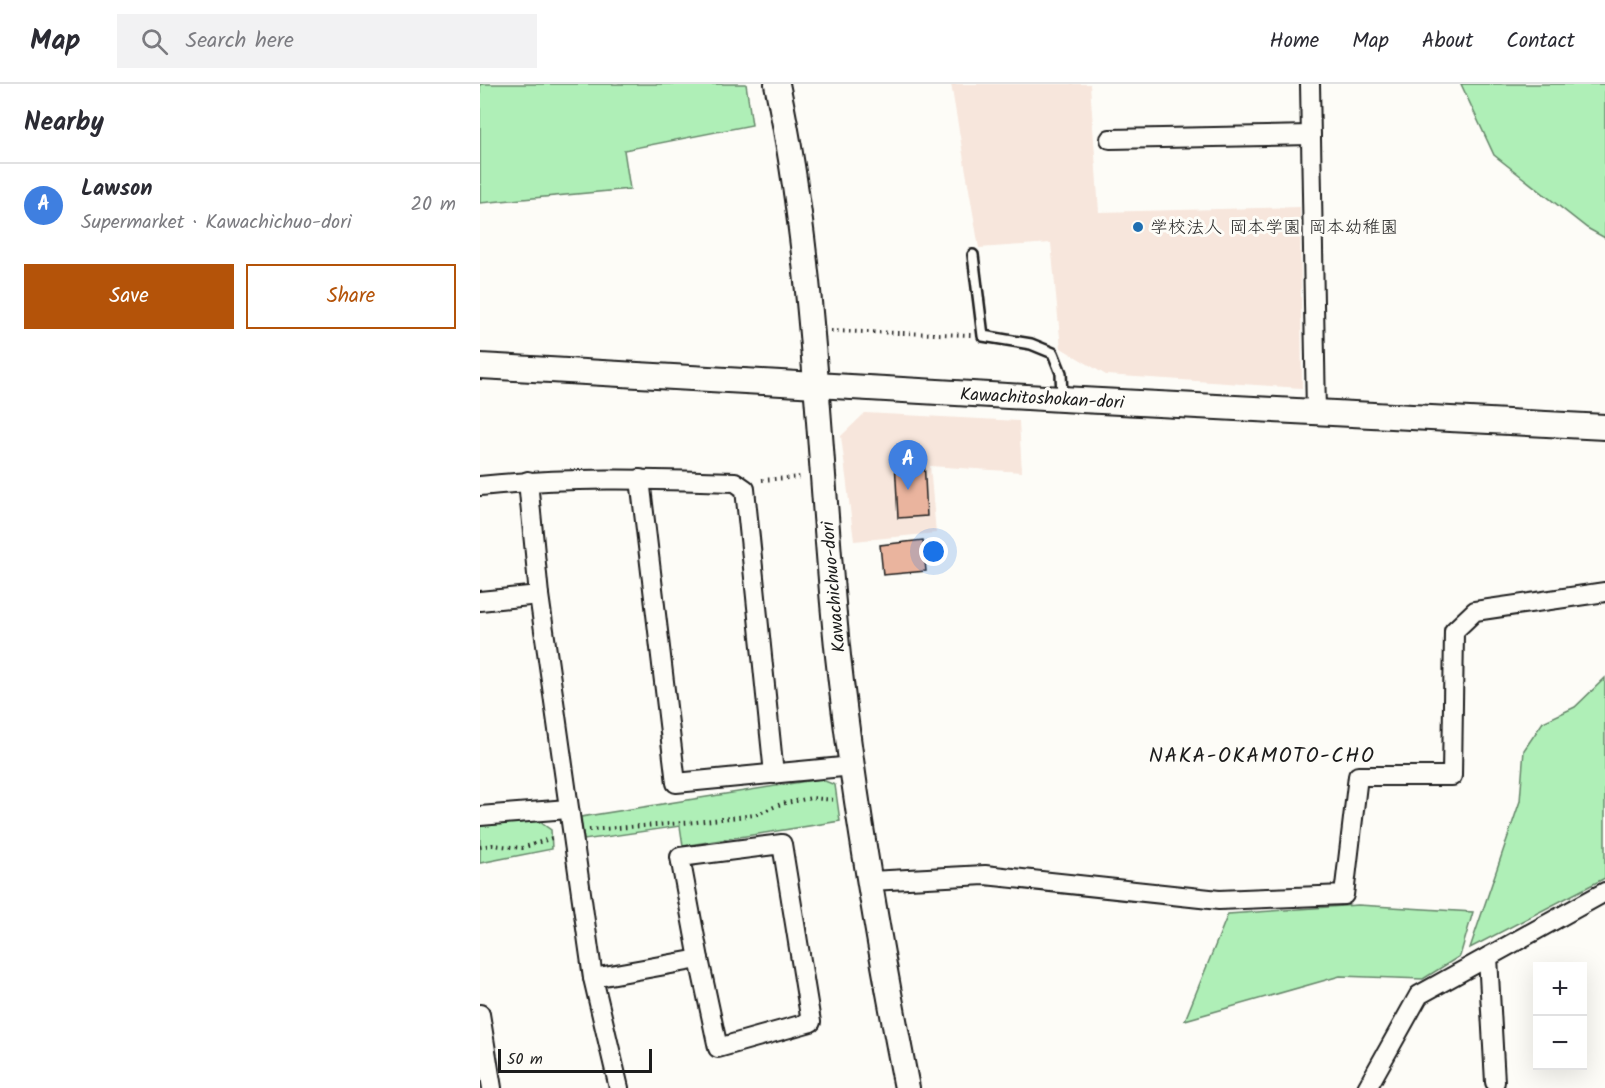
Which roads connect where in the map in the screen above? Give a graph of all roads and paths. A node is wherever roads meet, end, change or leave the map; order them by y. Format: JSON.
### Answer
{"nodes":[{"id":1,"x":777,"y":84,"type":"edge"},
{"id":2,"x":1310,"y":84,"type":"edge"},
{"id":3,"x":1311,"y":135,"type":"junction"},
{"id":4,"x":1110,"y":139,"type":"dead end"},
{"id":5,"x":973,"y":255,"type":"dead end"},
{"id":6,"x":811,"y":331,"type":"junction"},
{"id":7,"x":983,"y":336,"type":"junction"},
{"id":8,"x":480,"y":366,"type":"edge"},
{"id":9,"x":817,"y":384,"type":"junction"},
{"id":10,"x":1062,"y":399,"type":"junction"},
{"id":11,"x":1316,"y":413,"type":"junction"},
{"id":12,"x":1605,"y":427,"type":"edge"},
{"id":13,"x":800,"y":467,"type":"dead end"},
{"id":14,"x":640,"y":479,"type":"junction"},
{"id":15,"x":528,"y":481,"type":"junction"},
{"id":16,"x":480,"y":486,"type":"edge"},
{"id":17,"x":742,"y":487,"type":"junction"},
{"id":18,"x":1605,"y":592,"type":"edge"},
{"id":19,"x":538,"y":595,"type":"junction"},
{"id":20,"x":480,"y":601,"type":"edge"},
{"id":21,"x":853,"y":766,"type":"junction"},
{"id":22,"x":774,"y":774,"type":"junction"},
{"id":23,"x":858,"y":801,"type":"junction"},
{"id":24,"x":568,"y":809,"type":"junction"},
{"id":25,"x":480,"y":816,"type":"edge"},
{"id":26,"x":572,"y":831,"type":"junction"},
{"id":27,"x":480,"y":847,"type":"edge"},
{"id":28,"x":870,"y":881,"type":"junction"},
{"id":29,"x":1605,"y":892,"type":"edge"},
{"id":30,"x":1488,"y":957,"type":"junction"},
{"id":31,"x":699,"y":958,"type":"junction"},
{"id":32,"x":593,"y":978,"type":"junction"},
{"id":33,"x":480,"y":1014,"type":"edge"},
{"id":34,"x":483,"y":1048,"type":"edge"},
{"id":35,"x":1495,"y":1082,"type":"dead end"},
{"id":36,"x":492,"y":1088,"type":"edge"},
{"id":37,"x":619,"y":1088,"type":"edge"},
{"id":38,"x":907,"y":1088,"type":"edge"},
{"id":39,"x":1366,"y":1088,"type":"edge"}],
"edges":[{"from":1,"to":6,"type":"street","name":"Kawachichuo-dori"},
{"from":2,"to":3,"type":"street"},
{"from":3,"to":4,"type":"street"},
{"from":3,"to":11,"type":"street"},
{"from":5,"to":7,"type":"lane"},
{"from":6,"to":7,"type":"path"},
{"from":6,"to":9,"type":"street","name":"Kawachichuo-dori"},
{"from":7,"to":10,"type":"lane"},
{"from":8,"to":9,"type":"street","name":"Kawachitoshokan-dori"},
{"from":9,"to":10,"type":"street","name":"Kawachitoshokan-dori"},
{"from":9,"to":21,"type":"street","name":"Kawachichuo-dori"},
{"from":10,"to":11,"type":"street","name":"Kawachitoshokan-dori"},
{"from":11,"to":12,"type":"street","name":"Kawachitoshokan-dori"},
{"from":13,"to":17,"type":"path"},
{"from":14,"to":15,"type":"street"},
{"from":14,"to":17,"type":"street"},
{"from":14,"to":22,"type":"street"},
{"from":15,"to":16,"type":"street"},
{"from":15,"to":19,"type":"street"},
{"from":17,"to":22,"type":"street"},
{"from":18,"to":28,"type":"street"},
{"from":19,"to":20,"type":"street"},
{"from":19,"to":24,"type":"street"},
{"from":21,"to":22,"type":"street"},
{"from":21,"to":23,"type":"street","name":"Kawachichuo-dori"},
{"from":23,"to":26,"type":"path"},
{"from":23,"to":28,"type":"street","name":"Kawachichuo-dori"},
{"from":24,"to":25,"type":"street"},
{"from":24,"to":26,"type":"street"},
{"from":26,"to":27,"type":"path"},
{"from":26,"to":32,"type":"street"},
{"from":28,"to":38,"type":"street","name":"Kawachichuo-dori"},
{"from":29,"to":30,"type":"street"},
{"from":30,"to":35,"type":"street"},
{"from":30,"to":39,"type":"street"},
{"from":31,"to":31,"type":"street"},
{"from":31,"to":32,"type":"street"},
{"from":32,"to":37,"type":"street"},
{"from":33,"to":34,"type":"street"},
{"from":34,"to":36,"type":"street"}]}
